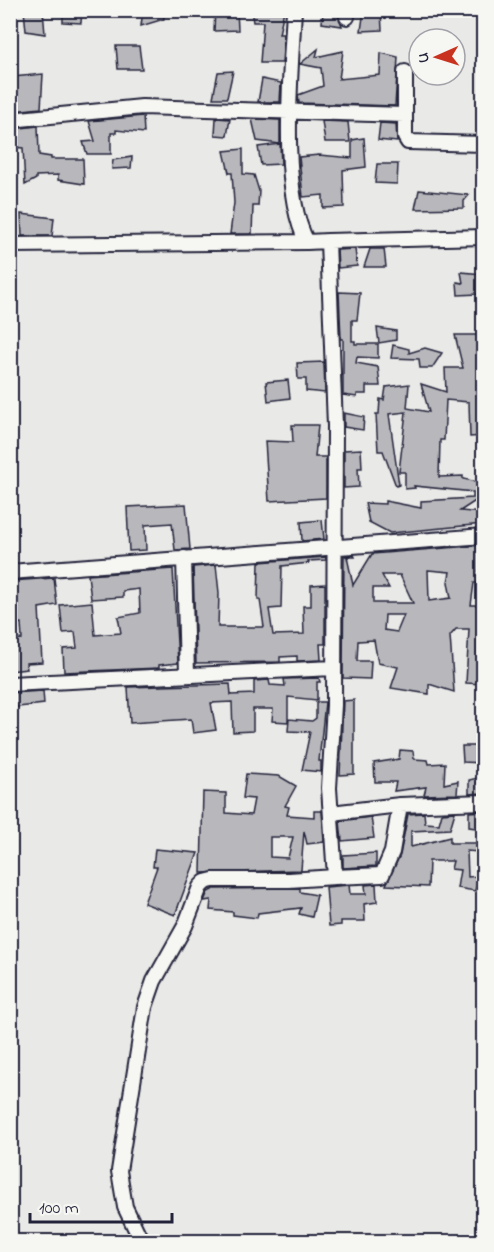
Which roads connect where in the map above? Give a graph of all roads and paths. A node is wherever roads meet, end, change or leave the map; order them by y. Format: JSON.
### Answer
{"nodes":[{"id":1,"x":294,"y":10,"type":"edge"},
{"id":2,"x":405,"y":72,"type":"dead end"},
{"id":3,"x":289,"y":112,"type":"junction"},
{"id":4,"x":405,"y":115,"type":"junction"},
{"id":5,"x":10,"y":120,"type":"edge"},
{"id":6,"x":483,"y":144,"type":"edge"},
{"id":7,"x":483,"y":237,"type":"edge"},
{"id":8,"x":328,"y":241,"type":"junction"},
{"id":9,"x":307,"y":242,"type":"junction"},
{"id":10,"x":10,"y":245,"type":"edge"},
{"id":11,"x":483,"y":536,"type":"edge"},
{"id":12,"x":333,"y":547,"type":"junction"},
{"id":13,"x":184,"y":558,"type":"junction"},
{"id":14,"x":10,"y":572,"type":"edge"},
{"id":15,"x":333,"y":668,"type":"junction"},
{"id":16,"x":187,"y":674,"type":"junction"},
{"id":17,"x":10,"y":684,"type":"edge"},
{"id":18,"x":483,"y":802,"type":"edge"},
{"id":19,"x":400,"y":805,"type":"junction"},
{"id":20,"x":330,"y":810,"type":"junction"},
{"id":21,"x":335,"y":877,"type":"junction"},
{"id":22,"x":142,"y":1242,"type":"edge"}],
"edges":[{"from":1,"to":3,"type":"street"},
{"from":2,"to":4,"type":"street"},
{"from":3,"to":4,"type":"street"},
{"from":3,"to":5,"type":"street"},
{"from":3,"to":9,"type":"street"},
{"from":4,"to":6,"type":"street"},
{"from":7,"to":8,"type":"street"},
{"from":8,"to":9,"type":"street"},
{"from":8,"to":12,"type":"street"},
{"from":9,"to":10,"type":"street"},
{"from":11,"to":12,"type":"street"},
{"from":12,"to":13,"type":"street"},
{"from":12,"to":15,"type":"street"},
{"from":13,"to":14,"type":"street"},
{"from":13,"to":16,"type":"street"},
{"from":15,"to":16,"type":"street"},
{"from":15,"to":20,"type":"street"},
{"from":16,"to":17,"type":"street"},
{"from":18,"to":19,"type":"street"},
{"from":19,"to":20,"type":"street"},
{"from":19,"to":21,"type":"street"},
{"from":20,"to":21,"type":"street"},
{"from":21,"to":22,"type":"street"}]}
